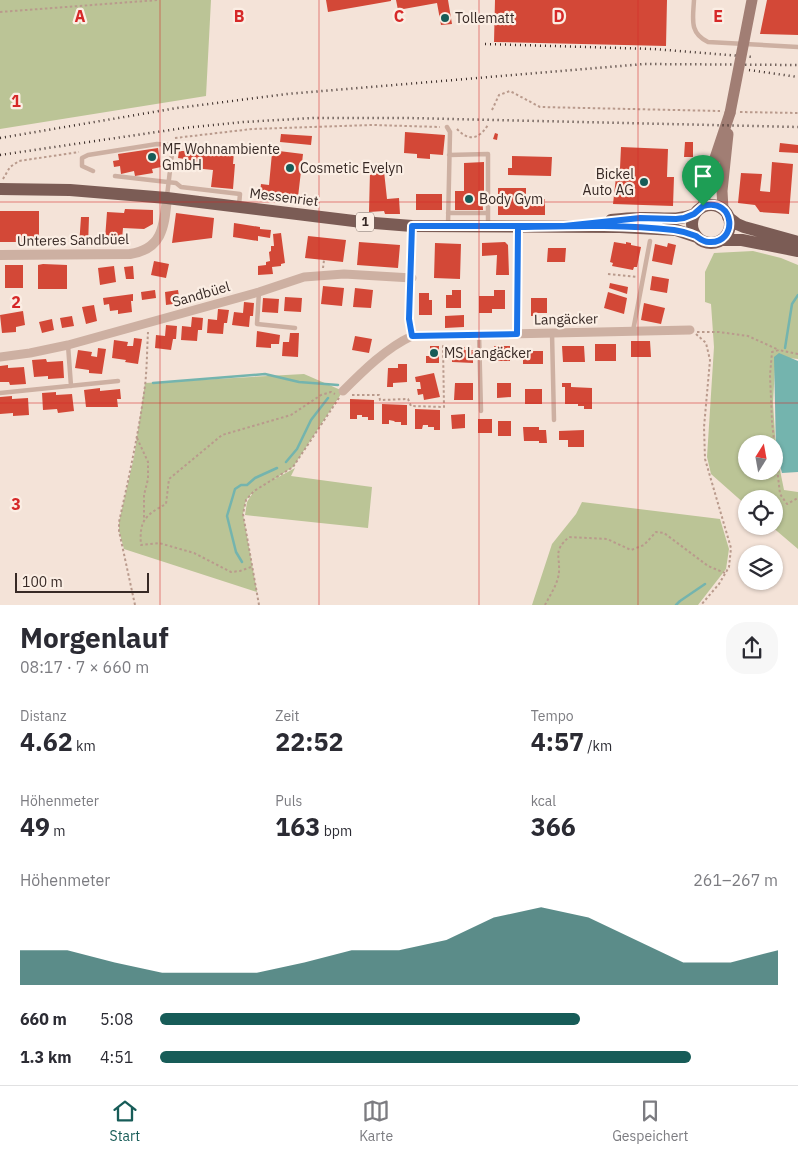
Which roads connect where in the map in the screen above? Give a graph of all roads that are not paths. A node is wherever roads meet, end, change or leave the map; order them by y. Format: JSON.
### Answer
{"nodes":[{"id":1,"x":694,"y":0,"type":"edge"},
{"id":2,"x":752,"y":0,"type":"edge"},
{"id":3,"x":798,"y":46,"type":"edge"},
{"id":4,"x":732,"y":112,"type":"junction"},
{"id":5,"x":447,"y":127,"type":"road end"},
{"id":6,"x":449,"y":155,"type":"junction"},
{"id":7,"x":93,"y":171,"type":"dead end"},
{"id":8,"x":115,"y":176,"type":"dead end"},
{"id":9,"x":169,"y":182,"type":"junction"},
{"id":10,"x":2,"y":184,"type":"edge"},
{"id":11,"x":167,"y":198,"type":"junction"},
{"id":12,"x":239,"y":206,"type":"junction"},
{"id":13,"x":699,"y":210,"type":"junction"},
{"id":14,"x":448,"y":213,"type":"junction"},
{"id":15,"x":488,"y":213,"type":"junction"},
{"id":16,"x":726,"y":213,"type":"junction"},
{"id":17,"x":615,"y":223,"type":"junction"},
{"id":18,"x":412,"y":226,"type":"junction"},
{"id":19,"x":448,"y":226,"type":"junction"},
{"id":20,"x":488,"y":227,"type":"junction"},
{"id":21,"x":518,"y":227,"type":"junction"},
{"id":22,"x":697,"y":237,"type":"junction"},
{"id":23,"x":720,"y":240,"type":"junction"},
{"id":24,"x":650,"y":241,"type":"dead end"},
{"id":25,"x":798,"y":242,"type":"edge"},
{"id":26,"x":798,"y":251,"type":"edge"},
{"id":27,"x":0,"y":255,"type":"edge"},
{"id":28,"x":412,"y":278,"type":"junction"},
{"id":29,"x":258,"y":292,"type":"junction"},
{"id":30,"x":295,"y":328,"type":"dead end"},
{"id":31,"x":690,"y":330,"type":"road end"},
{"id":32,"x":633,"y":332,"type":"junction"},
{"id":33,"x":552,"y":333,"type":"junction"},
{"id":34,"x":479,"y":334,"type":"junction"},
{"id":35,"x":517,"y":334,"type":"junction"},
{"id":36,"x":412,"y":336,"type":"junction"},
{"id":37,"x":68,"y":346,"type":"junction"},
{"id":38,"x":0,"y":357,"type":"edge"},
{"id":39,"x":118,"y":381,"type":"dead end"},
{"id":40,"x":71,"y":386,"type":"junction"},
{"id":41,"x":0,"y":393,"type":"edge"},
{"id":42,"x":342,"y":394,"type":"road end"},
{"id":43,"x":482,"y":411,"type":"dead end"},
{"id":44,"x":554,"y":420,"type":"dead end"}],
"edges":[{"from":1,"to":3,"type":"lane"},
{"from":2,"to":4,"type":"main road","bridge":true},
{"from":4,"to":13,"type":"main road"},
{"from":4,"to":16,"type":"main road"},
{"from":5,"to":6,"type":"lane"},
{"from":6,"to":14,"type":"lane"},
{"from":6,"to":15,"type":"lane"},
{"from":7,"to":9,"type":"lane"},
{"from":8,"to":9,"type":"lane"},
{"from":9,"to":11,"type":"lane"},
{"from":9,"to":12,"type":"lane"},
{"from":10,"to":11,"type":"main road","name":"Messenriet","number":"1"},
{"from":11,"to":12,"type":"main road","name":"Messenriet","number":"1"},
{"from":11,"to":27,"type":"street","name":"Unteres Sandbüel"},
{"from":12,"to":18,"type":"main road","name":"Messenriet","number":"1"},
{"from":13,"to":16,"type":"main road","name":"Messenriet"},
{"from":13,"to":17,"type":"main road","name":"Messenriet","number":"1"},
{"from":13,"to":22,"type":"main road"},
{"from":14,"to":15,"type":"lane"},
{"from":14,"to":19,"type":"lane"},
{"from":15,"to":20,"type":"lane"},
{"from":16,"to":23,"type":"main road"},
{"from":16,"to":25,"type":"main road","name":"Messenriet"},
{"from":17,"to":21,"type":"main road","name":"Messenriet","number":"1"},
{"from":17,"to":22,"type":"main road","name":"Messenriet","number":"1"},
{"from":18,"to":19,"type":"main road","name":"Messenriet","number":"1"},
{"from":18,"to":28,"type":"street"},
{"from":19,"to":20,"type":"main road","name":"Messenriet","number":"1"},
{"from":20,"to":21,"type":"main road","name":"Messenriet","number":"1"},
{"from":21,"to":35,"type":"lane"},
{"from":22,"to":23,"type":"main road","name":"Messenriet"},
{"from":23,"to":26,"type":"main road","name":"Messenriet"},
{"from":24,"to":32,"type":"lane"},
{"from":28,"to":29,"type":"street","name":"Sandbüel"},
{"from":28,"to":36,"type":"street"},
{"from":29,"to":30,"type":"lane"},
{"from":29,"to":37,"type":"street","name":"Sandbüel"},
{"from":31,"to":32,"type":"street","name":"Langäcker"},
{"from":32,"to":33,"type":"street","name":"Langäcker"},
{"from":33,"to":35,"type":"street","name":"Langäcker"},
{"from":33,"to":44,"type":"lane"},
{"from":34,"to":35,"type":"street","name":"Langäcker"},
{"from":34,"to":36,"type":"street","name":"Langäcker"},
{"from":34,"to":43,"type":"lane"},
{"from":36,"to":42,"type":"street","name":"Langäcker"},
{"from":37,"to":38,"type":"street","name":"Sandbüel"},
{"from":37,"to":40,"type":"lane"},
{"from":39,"to":40,"type":"lane"},
{"from":40,"to":41,"type":"lane"}]}
